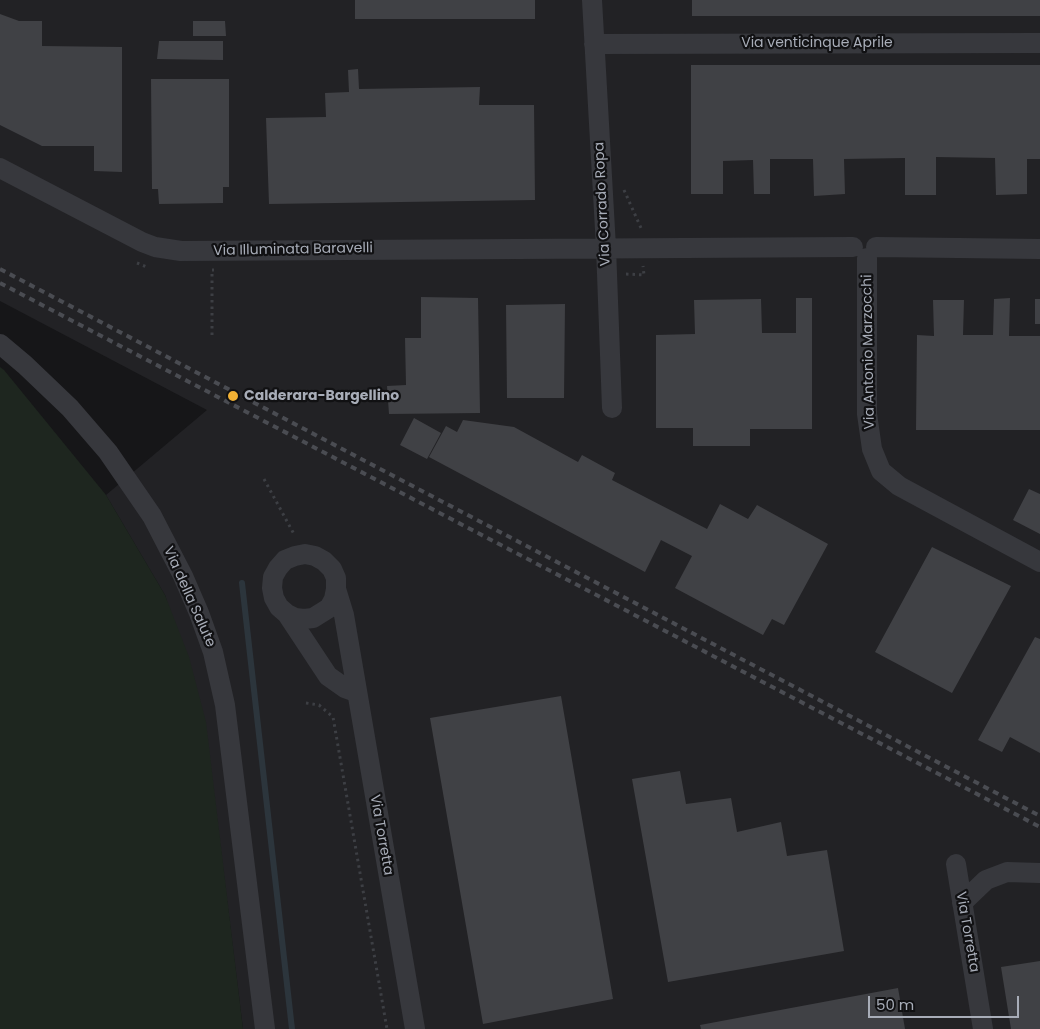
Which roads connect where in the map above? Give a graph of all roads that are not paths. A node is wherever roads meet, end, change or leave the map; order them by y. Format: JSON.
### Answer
{"nodes":[{"id":1,"x":592,"y":0,"type":"edge"},
{"id":2,"x":1040,"y":43,"type":"edge"},
{"id":3,"x":594,"y":44,"type":"junction"},
{"id":4,"x":0,"y":168,"type":"edge"},
{"id":5,"x":606,"y":248,"type":"junction"},
{"id":6,"x":865,"y":250,"type":"junction"},
{"id":7,"x":1040,"y":250,"type":"edge"},
{"id":8,"x":0,"y":344,"type":"edge"},
{"id":9,"x":612,"y":408,"type":"dead end"},
{"id":10,"x":1040,"y":562,"type":"edge"},
{"id":11,"x":336,"y":589,"type":"junction"},
{"id":12,"x":287,"y":614,"type":"junction"},
{"id":13,"x":313,"y":618,"type":"junction"},
{"id":14,"x":348,"y":642,"type":"junction"},
{"id":15,"x":356,"y":692,"type":"junction"},
{"id":16,"x":956,"y":864,"type":"dead end"},
{"id":17,"x":1040,"y":873,"type":"edge"},
{"id":18,"x":962,"y":903,"type":"junction"},
{"id":19,"x":264,"y":1029,"type":"edge"},
{"id":20,"x":415,"y":1029,"type":"edge"},
{"id":21,"x":983,"y":1029,"type":"edge"}],
"edges":[{"from":1,"to":3,"type":"street","name":"Via Corrado Ropa"},
{"from":2,"to":3,"type":"street","name":"Via venticinque Aprile"},
{"from":3,"to":5,"type":"street","name":"Via Corrado Ropa"},
{"from":4,"to":5,"type":"street","name":"Via Illuminata Baravelli"},
{"from":5,"to":6,"type":"street"},
{"from":5,"to":9,"type":"street","name":"Via Corrado Ropa"},
{"from":6,"to":7,"type":"street"},
{"from":6,"to":10,"type":"street","name":"Via Antonio Marzocchi"},
{"from":8,"to":19,"type":"street","name":"Via della Salute"},
{"from":11,"to":12,"type":"street","name":"Via Torretta"},
{"from":11,"to":13,"type":"street"},
{"from":11,"to":14,"type":"street","name":"Via Torretta"},
{"from":12,"to":13,"type":"street"},
{"from":12,"to":15,"type":"street"},
{"from":13,"to":14,"type":"street"},
{"from":14,"to":15,"type":"street","name":"Via Torretta"},
{"from":15,"to":20,"type":"street","name":"Via Torretta"},
{"from":16,"to":18,"type":"street","name":"Via Torretta"},
{"from":17,"to":18,"type":"street"},
{"from":18,"to":21,"type":"street","name":"Via Torretta"}]}
